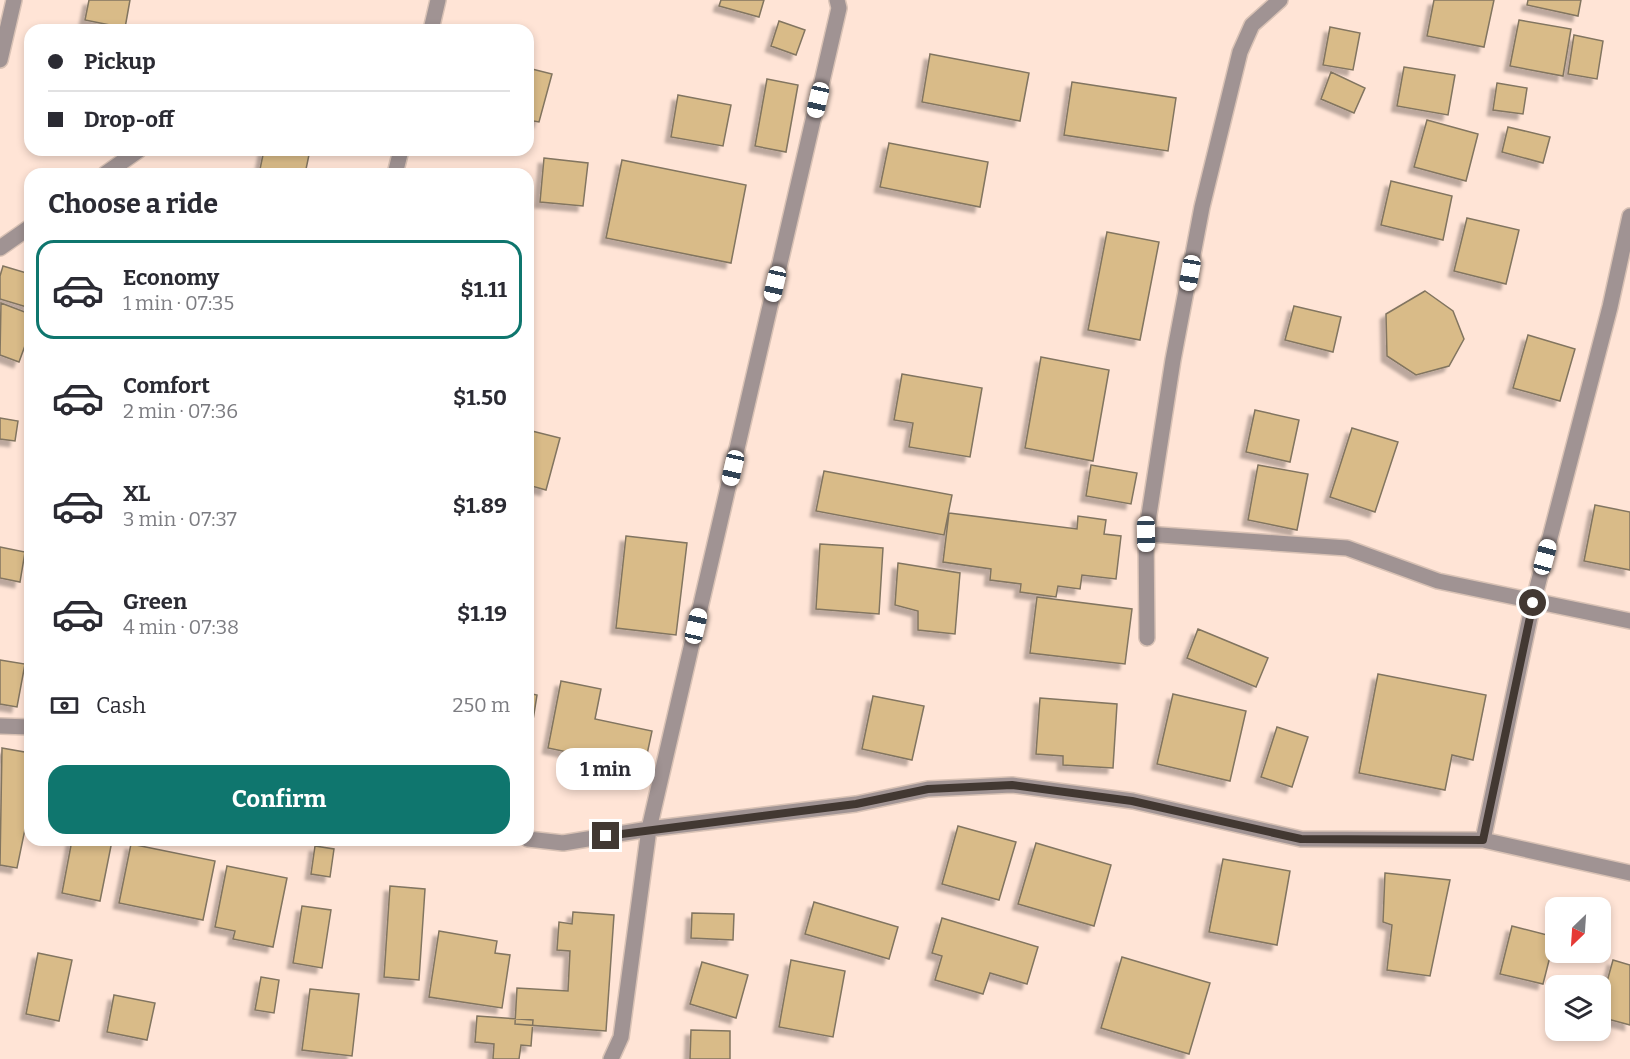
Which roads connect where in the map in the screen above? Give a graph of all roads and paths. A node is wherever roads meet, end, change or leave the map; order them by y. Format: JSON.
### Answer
{"nodes":[{"id":1,"x":14,"y":0,"type":"edge"},
{"id":2,"x":438,"y":0,"type":"edge"},
{"id":3,"x":837,"y":0,"type":"edge"},
{"id":4,"x":1280,"y":0,"type":"edge"},
{"id":5,"x":432,"y":24,"type":"edge"},
{"id":6,"x":0,"y":60,"type":"edge"},
{"id":7,"x":131,"y":156,"type":"edge"},
{"id":8,"x":114,"y":168,"type":"edge"},
{"id":9,"x":1630,"y":216,"type":"edge"},
{"id":10,"x":24,"y":231,"type":"edge"},
{"id":11,"x":0,"y":248,"type":"edge"},
{"id":12,"x":1146,"y":534,"type":"junction"},
{"id":13,"x":1533,"y":603,"type":"junction"},
{"id":14,"x":1630,"y":621,"type":"edge"},
{"id":15,"x":1147,"y":638,"type":"dead end"},
{"id":16,"x":0,"y":726,"type":"edge"},
{"id":17,"x":24,"y":727,"type":"edge"},
{"id":18,"x":649,"y":829,"type":"junction"},
{"id":19,"x":534,"y":839,"type":"edge"},
{"id":20,"x":1483,"y":840,"type":"junction"},
{"id":21,"x":1630,"y":873,"type":"edge"},
{"id":22,"x":611,"y":1059,"type":"edge"}],
"edges":[{"from":1,"to":6,"type":"street"},
{"from":2,"to":5,"type":"street"},
{"from":3,"to":18,"type":"street"},
{"from":4,"to":12,"type":"street"},
{"from":7,"to":8,"type":"street"},
{"from":9,"to":13,"type":"street"},
{"from":10,"to":11,"type":"street"},
{"from":12,"to":13,"type":"street"},
{"from":12,"to":15,"type":"street"},
{"from":13,"to":14,"type":"street"},
{"from":13,"to":20,"type":"street"},
{"from":16,"to":17,"type":"street"},
{"from":18,"to":19,"type":"street"},
{"from":18,"to":20,"type":"street"},
{"from":18,"to":22,"type":"street"},
{"from":20,"to":21,"type":"street"}]}
